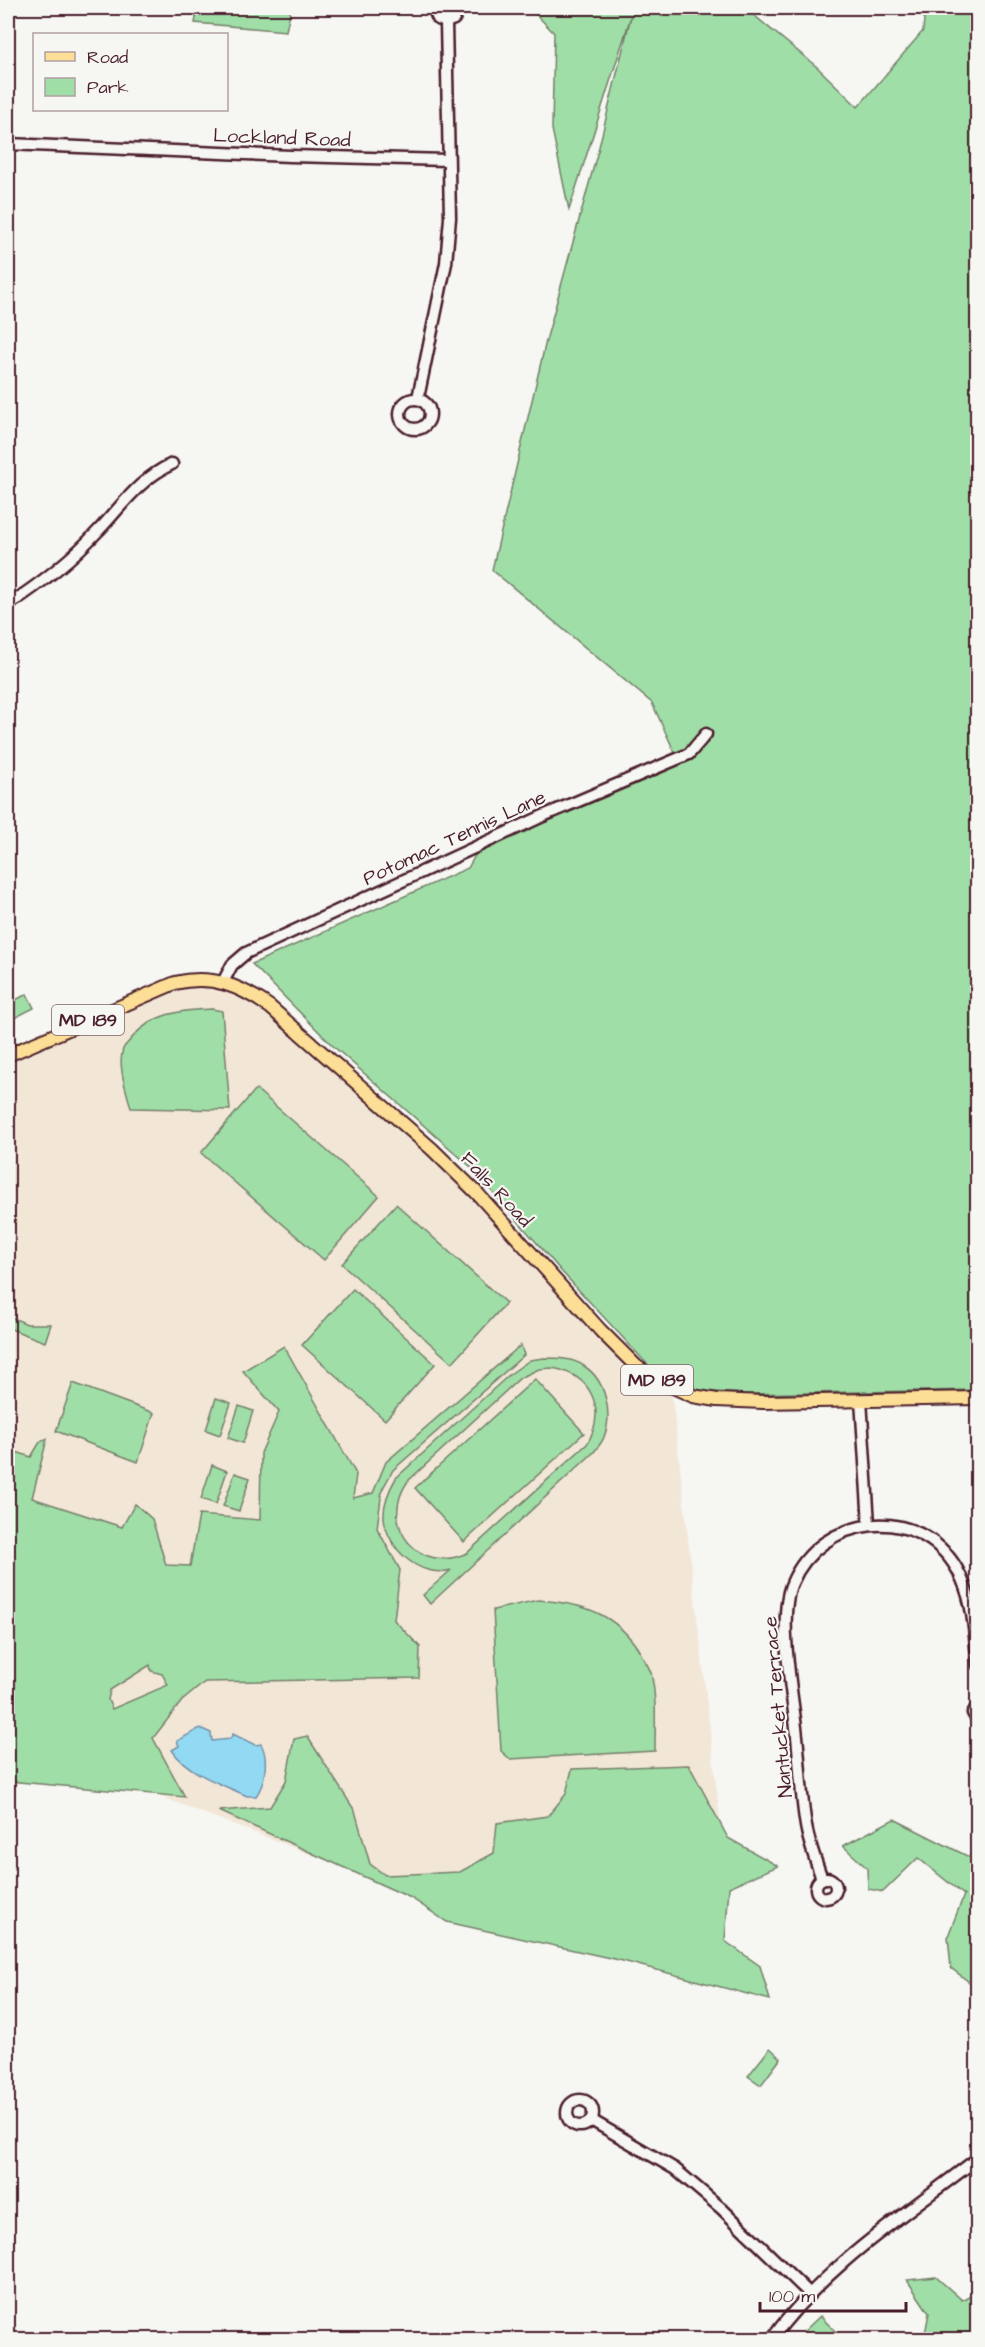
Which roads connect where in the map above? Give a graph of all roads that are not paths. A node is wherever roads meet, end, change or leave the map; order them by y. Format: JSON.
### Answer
{"nodes":[{"id":1,"x":433,"y":8,"type":"edge"},
{"id":2,"x":459,"y":8,"type":"edge"},
{"id":3,"x":446,"y":22,"type":"junction"},
{"id":4,"x":8,"y":144,"type":"edge"},
{"id":5,"x":447,"y":160,"type":"junction"},
{"id":6,"x":418,"y":398,"type":"dead end"},
{"id":7,"x":172,"y":464,"type":"dead end"},
{"id":8,"x":8,"y":605,"type":"edge"},
{"id":9,"x":706,"y":734,"type":"dead end"},
{"id":10,"x":223,"y":982,"type":"junction"},
{"id":11,"x":8,"y":1055,"type":"edge"},
{"id":12,"x":978,"y":1398,"type":"edge"},
{"id":13,"x":861,"y":1400,"type":"junction"},
{"id":14,"x":869,"y":1524,"type":"junction"},
{"id":15,"x":974,"y":1602,"type":"edge"},
{"id":16,"x":978,"y":1665,"type":"edge"},
{"id":17,"x":978,"y":1705,"type":"edge"},
{"id":18,"x":978,"y":1721,"type":"edge"},
{"id":19,"x":822,"y":1879,"type":"dead end"},
{"id":20,"x":591,"y":2120,"type":"dead end"},
{"id":21,"x":978,"y":2158,"type":"edge"},
{"id":22,"x":809,"y":2293,"type":"junction"},
{"id":23,"x":771,"y":2340,"type":"edge"}],
"edges":[{"from":1,"to":3,"type":"street"},
{"from":2,"to":3,"type":"street"},
{"from":3,"to":5,"type":"street"},
{"from":4,"to":5,"type":"street","name":"Lockland Road"},
{"from":5,"to":6,"type":"street"},
{"from":7,"to":8,"type":"street"},
{"from":9,"to":10,"type":"street","name":"Potomac Tennis Lane"},
{"from":10,"to":11,"type":"main road","name":"Falls Road","number":"MD 189"},
{"from":10,"to":13,"type":"main road","name":"Falls Road","number":"MD 189"},
{"from":12,"to":13,"type":"main road","name":"Falls Road","number":"MD 189"},
{"from":13,"to":14,"type":"street"},
{"from":14,"to":15,"type":"street","name":"Nantucket Terrace"},
{"from":14,"to":19,"type":"street","name":"Nantucket Terrace"},
{"from":15,"to":16,"type":"street","name":"Nantucket Terrace"},
{"from":17,"to":18,"type":"street"},
{"from":20,"to":22,"type":"street"},
{"from":21,"to":22,"type":"street"},
{"from":22,"to":23,"type":"street"}]}
